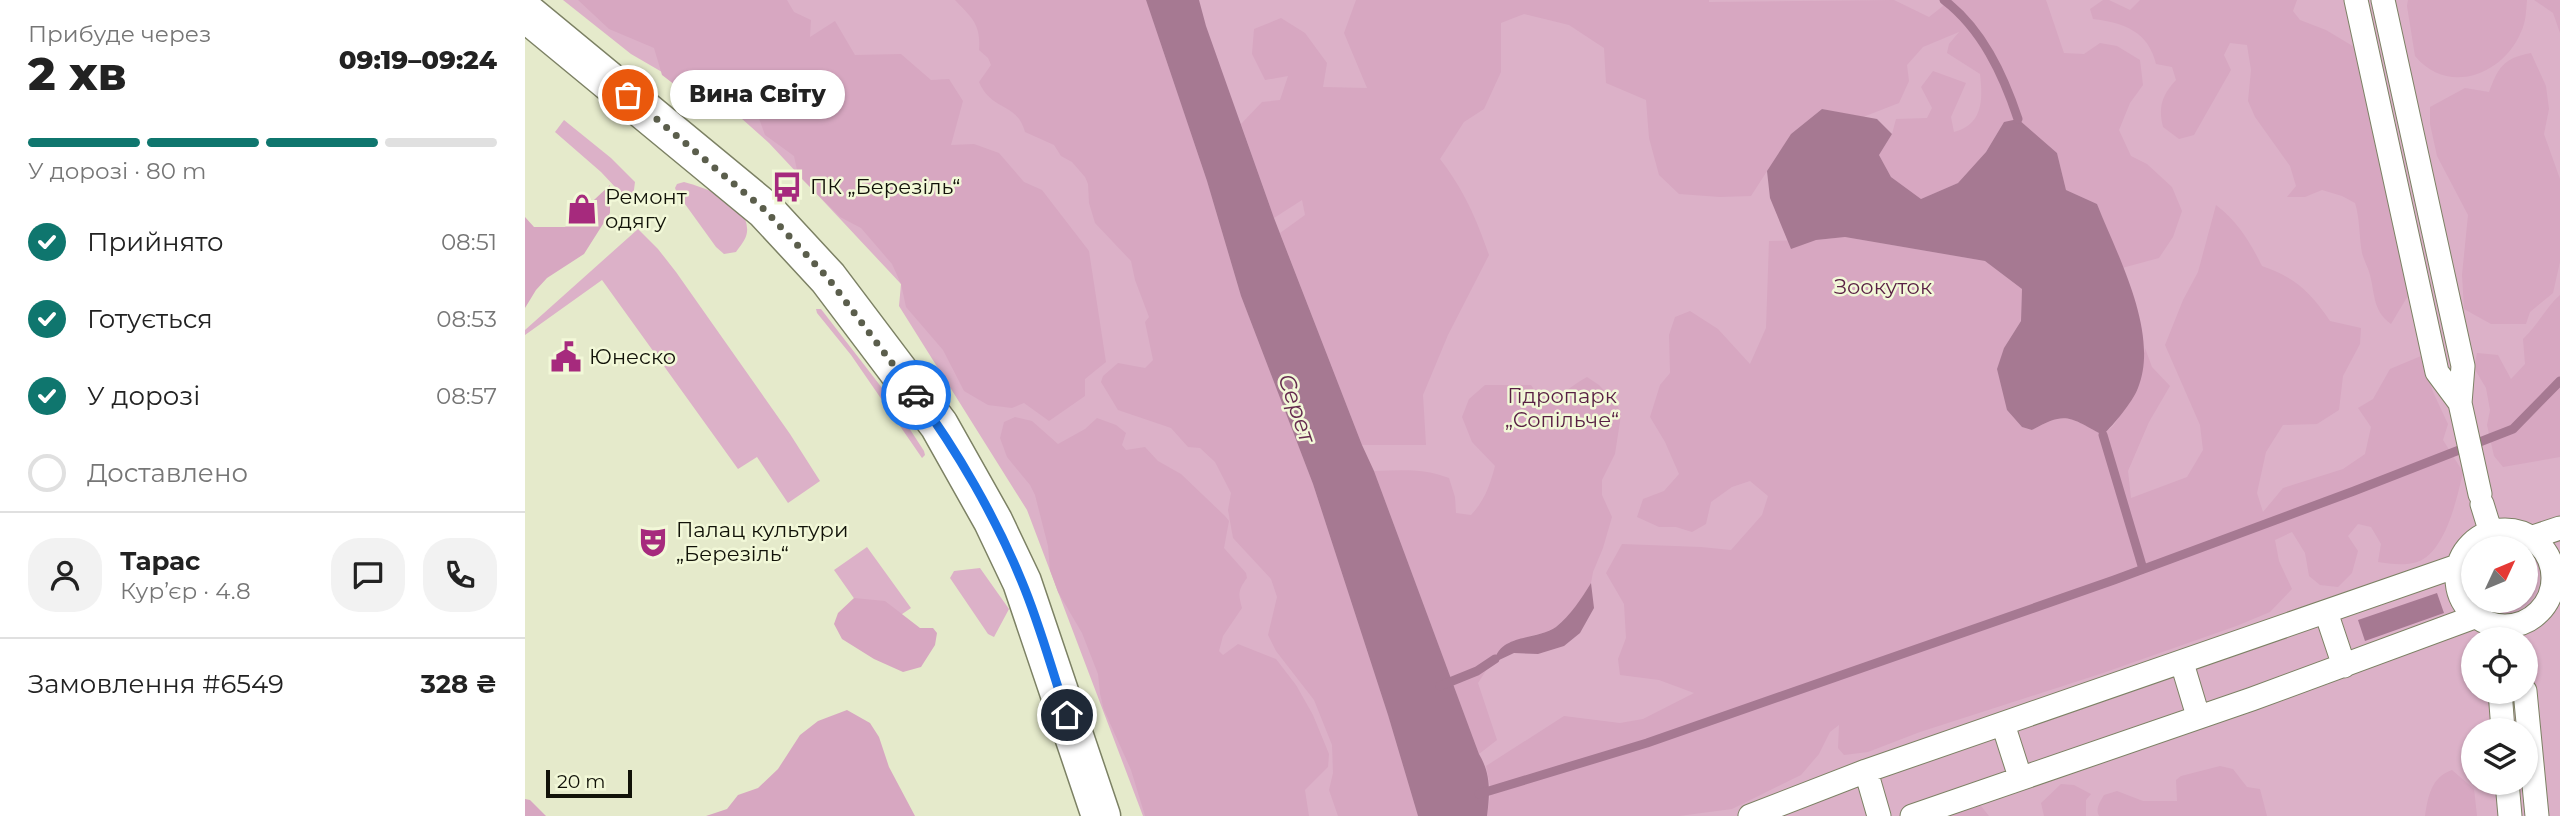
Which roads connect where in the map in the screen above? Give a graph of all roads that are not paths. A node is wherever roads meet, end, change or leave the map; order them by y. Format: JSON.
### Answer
{"nodes":[{"id":1,"x":2356,"y":0,"type":"edge"},
{"id":2,"x":2383,"y":0,"type":"edge"},
{"id":3,"x":525,"y":12,"type":"edge"},
{"id":4,"x":2405,"y":100,"type":"junction"},
{"id":5,"x":2381,"y":105,"type":"junction"},
{"id":6,"x":2460,"y":403,"type":"junction"},
{"id":7,"x":2560,"y":528,"type":"edge"},
{"id":8,"x":2491,"y":533,"type":"junction"},
{"id":9,"x":2525,"y":536,"type":"edge"},
{"id":10,"x":2536,"y":536,"type":"edge"},
{"id":11,"x":2538,"y":546,"type":"edge"},
{"id":12,"x":2460,"y":565,"type":"junction"},
{"id":13,"x":2554,"y":599,"type":"edge"},
{"id":14,"x":2326,"y":612,"type":"junction"},
{"id":15,"x":2488,"y":627,"type":"edge"},
{"id":16,"x":2524,"y":627,"type":"edge"},
{"id":17,"x":2461,"y":634,"type":"edge"},
{"id":18,"x":2182,"y":663,"type":"junction"},
{"id":19,"x":2344,"y":666,"type":"junction"},
{"id":20,"x":2526,"y":704,"type":"edge"},
{"id":21,"x":2197,"y":716,"type":"junction"},
{"id":22,"x":2003,"y":724,"type":"junction"},
{"id":23,"x":1865,"y":771,"type":"junction"},
{"id":24,"x":2020,"y":777,"type":"junction"},
{"id":25,"x":2508,"y":795,"type":"edge"},
{"id":26,"x":1101,"y":816,"type":"edge"},
{"id":27,"x":1750,"y":816,"type":"edge"},
{"id":28,"x":1879,"y":816,"type":"edge"},
{"id":29,"x":1912,"y":816,"type":"edge"},
{"id":30,"x":2510,"y":816,"type":"edge"},
{"id":31,"x":2537,"y":816,"type":"edge"}],
"edges":[{"from":1,"to":5,"type":"street"},
{"from":2,"to":4,"type":"street"},
{"from":3,"to":26,"type":"main road"},
{"from":4,"to":5,"type":"street"},
{"from":4,"to":6,"type":"street"},
{"from":5,"to":6,"type":"street"},
{"from":6,"to":8,"type":"street"},
{"from":7,"to":10,"type":"street"},
{"from":8,"to":9,"type":"street"},
{"from":8,"to":12,"type":"street"},
{"from":11,"to":13,"type":"street"},
{"from":12,"to":14,"type":"street"},
{"from":12,"to":15,"type":"street"},
{"from":13,"to":16,"type":"street"},
{"from":14,"to":18,"type":"street"},
{"from":14,"to":19,"type":"street"},
{"from":17,"to":19,"type":"street"},
{"from":18,"to":21,"type":"street"},
{"from":18,"to":22,"type":"street"},
{"from":19,"to":21,"type":"street"},
{"from":20,"to":31,"type":"street"},
{"from":21,"to":24,"type":"street"},
{"from":22,"to":23,"type":"street"},
{"from":22,"to":24,"type":"street"},
{"from":23,"to":27,"type":"street"},
{"from":23,"to":28,"type":"street"},
{"from":24,"to":29,"type":"street"},
{"from":25,"to":30,"type":"street"}]}
